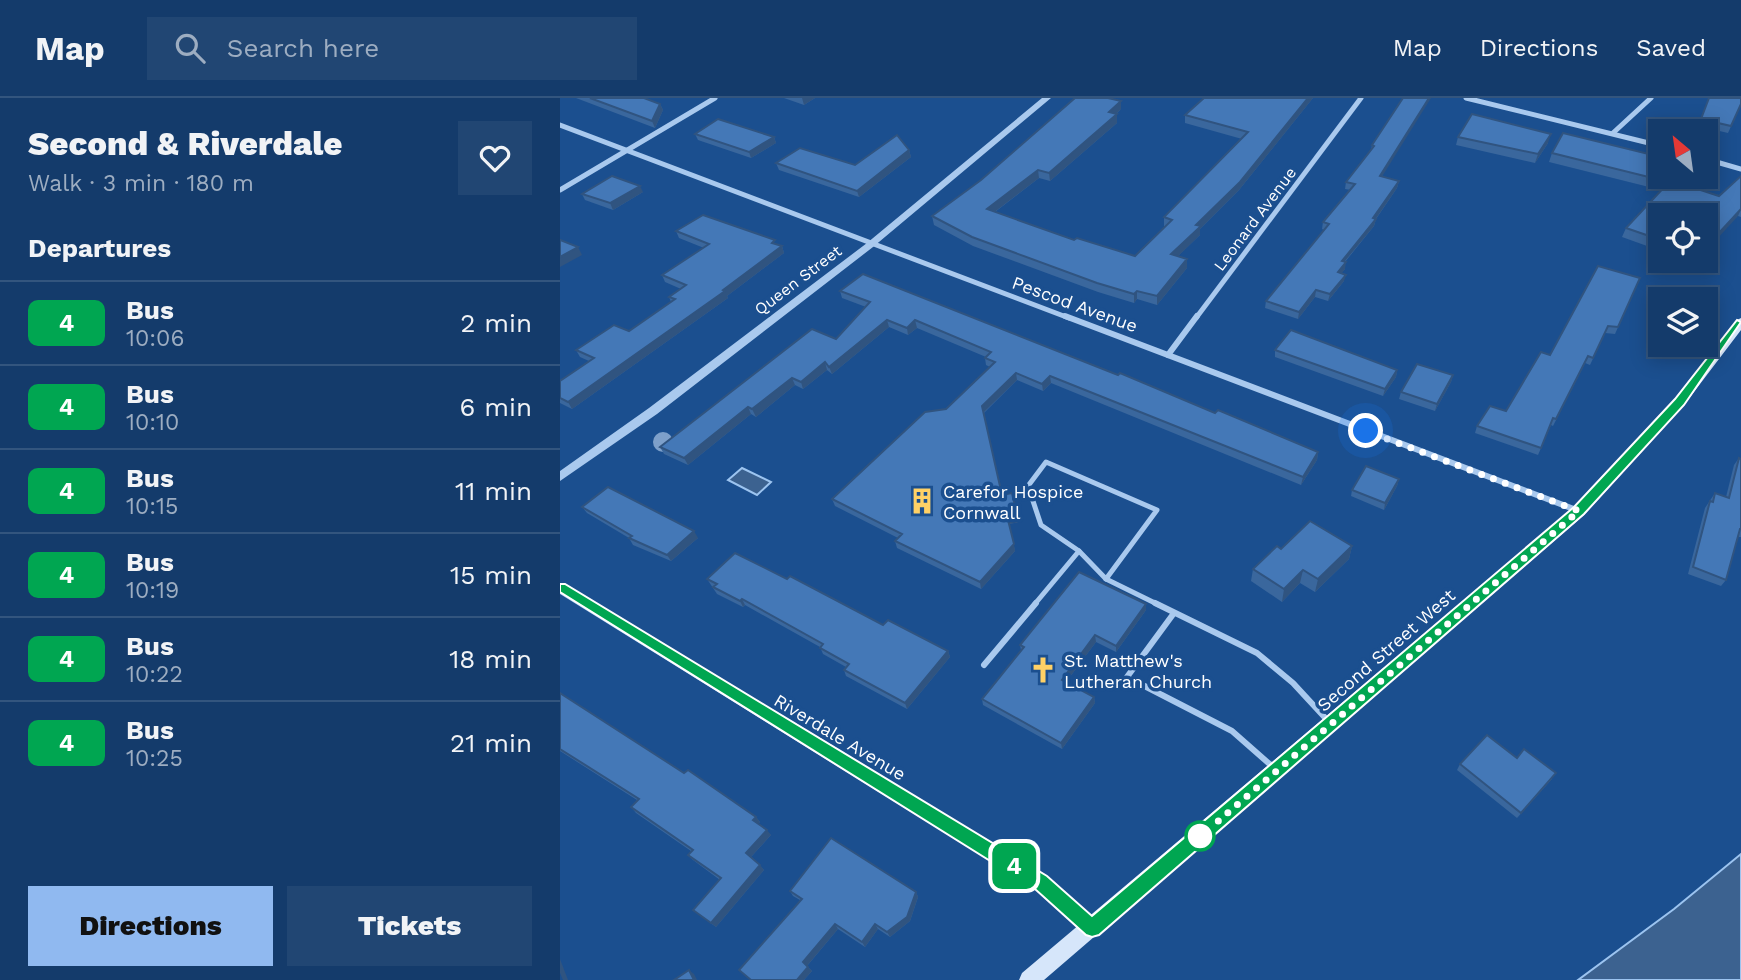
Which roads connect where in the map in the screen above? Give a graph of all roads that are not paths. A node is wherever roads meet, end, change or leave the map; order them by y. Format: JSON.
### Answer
{"nodes":[{"id":1,"x":715,"y":98,"type":"edge"},
{"id":2,"x":1046,"y":98,"type":"edge"},
{"id":3,"x":1361,"y":98,"type":"edge"},
{"id":4,"x":1466,"y":98,"type":"edge"},
{"id":5,"x":1651,"y":98,"type":"edge"},
{"id":6,"x":560,"y":125,"type":"edge"},
{"id":7,"x":1613,"y":133,"type":"junction"},
{"id":8,"x":1648,"y":142,"type":"edge"},
{"id":9,"x":630,"y":150,"type":"junction"},
{"id":10,"x":1718,"y":162,"type":"edge"},
{"id":11,"x":1741,"y":169,"type":"edge"},
{"id":12,"x":560,"y":190,"type":"edge"},
{"id":13,"x":870,"y":244,"type":"junction"},
{"id":14,"x":1741,"y":322,"type":"edge"},
{"id":15,"x":1168,"y":355,"type":"junction"},
{"id":16,"x":560,"y":477,"type":"edge"},
{"id":17,"x":1579,"y":511,"type":"junction"},
{"id":18,"x":1079,"y":551,"type":"junction"},
{"id":19,"x":1106,"y":579,"type":"junction"},
{"id":20,"x":560,"y":588,"type":"edge"},
{"id":21,"x":1174,"y":613,"type":"junction"},
{"id":22,"x":984,"y":665,"type":"dead end"},
{"id":23,"x":1332,"y":724,"type":"junction"},
{"id":24,"x":1276,"y":770,"type":"junction"},
{"id":25,"x":1092,"y":928,"type":"junction"},
{"id":26,"x":1029,"y":980,"type":"edge"}],
"edges":[{"from":1,"to":9,"type":"street"},
{"from":2,"to":13,"type":"street","name":"Queen Street"},
{"from":3,"to":15,"type":"street","name":"Leonard Avenue"},
{"from":4,"to":7,"type":"street"},
{"from":5,"to":7,"type":"street"},
{"from":6,"to":9,"type":"street","name":"Pescod Avenue"},
{"from":7,"to":8,"type":"street"},
{"from":9,"to":12,"type":"street"},
{"from":9,"to":13,"type":"street","name":"Pescod Avenue"},
{"from":10,"to":11,"type":"street"},
{"from":13,"to":15,"type":"street","name":"Pescod Avenue"},
{"from":13,"to":16,"type":"street","name":"Queen Street"},
{"from":14,"to":17,"type":"main road","name":"Second Street West"},
{"from":15,"to":17,"type":"street","name":"Pescod Avenue"},
{"from":17,"to":23,"type":"main road","name":"Second Street West"},
{"from":18,"to":19,"type":"lane"},
{"from":18,"to":19,"type":"lane"},
{"from":18,"to":22,"type":"lane"},
{"from":19,"to":21,"type":"lane"},
{"from":20,"to":25,"type":"street","name":"Riverdale Avenue"},
{"from":21,"to":23,"type":"lane"},
{"from":21,"to":24,"type":"lane"},
{"from":23,"to":24,"type":"main road","name":"Second Street West"},
{"from":24,"to":25,"type":"main road","name":"Second Street West"},
{"from":25,"to":26,"type":"main road","name":"Second Street West"}]}
